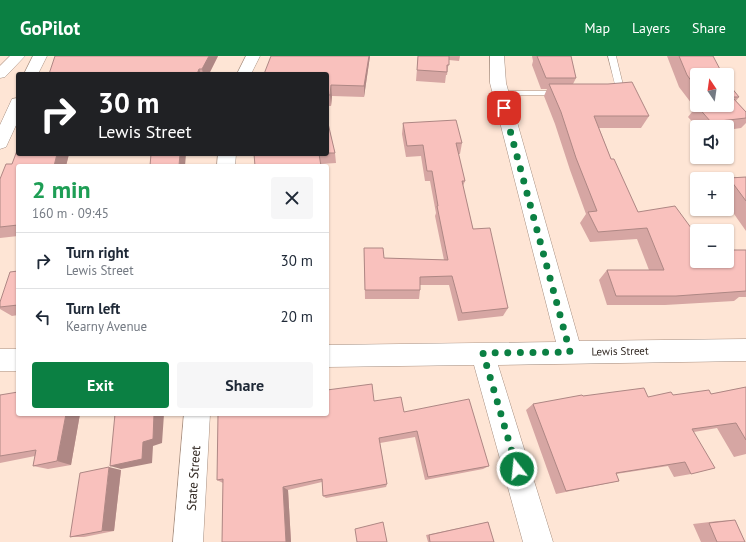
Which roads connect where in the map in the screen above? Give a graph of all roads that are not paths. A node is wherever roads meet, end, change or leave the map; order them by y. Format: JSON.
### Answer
{"nodes":[{"id":1,"x":18,"y":56,"type":"edge"},
{"id":2,"x":40,"y":56,"type":"edge"},
{"id":3,"x":253,"y":56,"type":"edge"},
{"id":4,"x":497,"y":56,"type":"edge"},
{"id":5,"x":612,"y":56,"type":"edge"},
{"id":6,"x":32,"y":72,"type":"edge"},
{"id":7,"x":245,"y":72,"type":"edge"},
{"id":8,"x":0,"y":74,"type":"edge"},
{"id":9,"x":500,"y":93,"type":"junction"},
{"id":10,"x":570,"y":93,"type":"edge"},
{"id":11,"x":601,"y":93,"type":"edge"},
{"id":12,"x":16,"y":107,"type":"edge"},
{"id":13,"x":0,"y":143,"type":"edge"},
{"id":14,"x":746,"y":350,"type":"edge"},
{"id":15,"x":570,"y":352,"type":"junction"},
{"id":16,"x":483,"y":353,"type":"junction"},
{"id":17,"x":329,"y":356,"type":"edge"},
{"id":18,"x":0,"y":360,"type":"edge"},
{"id":19,"x":16,"y":360,"type":"edge"},
{"id":20,"x":197,"y":416,"type":"edge"},
{"id":21,"x":188,"y":542,"type":"edge"},
{"id":22,"x":538,"y":542,"type":"edge"}],
"edges":[{"from":1,"to":8,"type":"street"},
{"from":2,"to":6,"type":"street"},
{"from":3,"to":7,"type":"street"},
{"from":4,"to":9,"type":"street"},
{"from":5,"to":11,"type":"lane"},
{"from":9,"to":10,"type":"lane"},
{"from":9,"to":15,"type":"street"},
{"from":12,"to":13,"type":"street"},
{"from":14,"to":15,"type":"street","name":"Lewis Street"},
{"from":15,"to":16,"type":"street","name":"Lewis Street"},
{"from":16,"to":17,"type":"street","name":"Lewis Street"},
{"from":16,"to":22,"type":"street"},
{"from":18,"to":19,"type":"street"},
{"from":20,"to":21,"type":"street","name":"State Street"}]}
